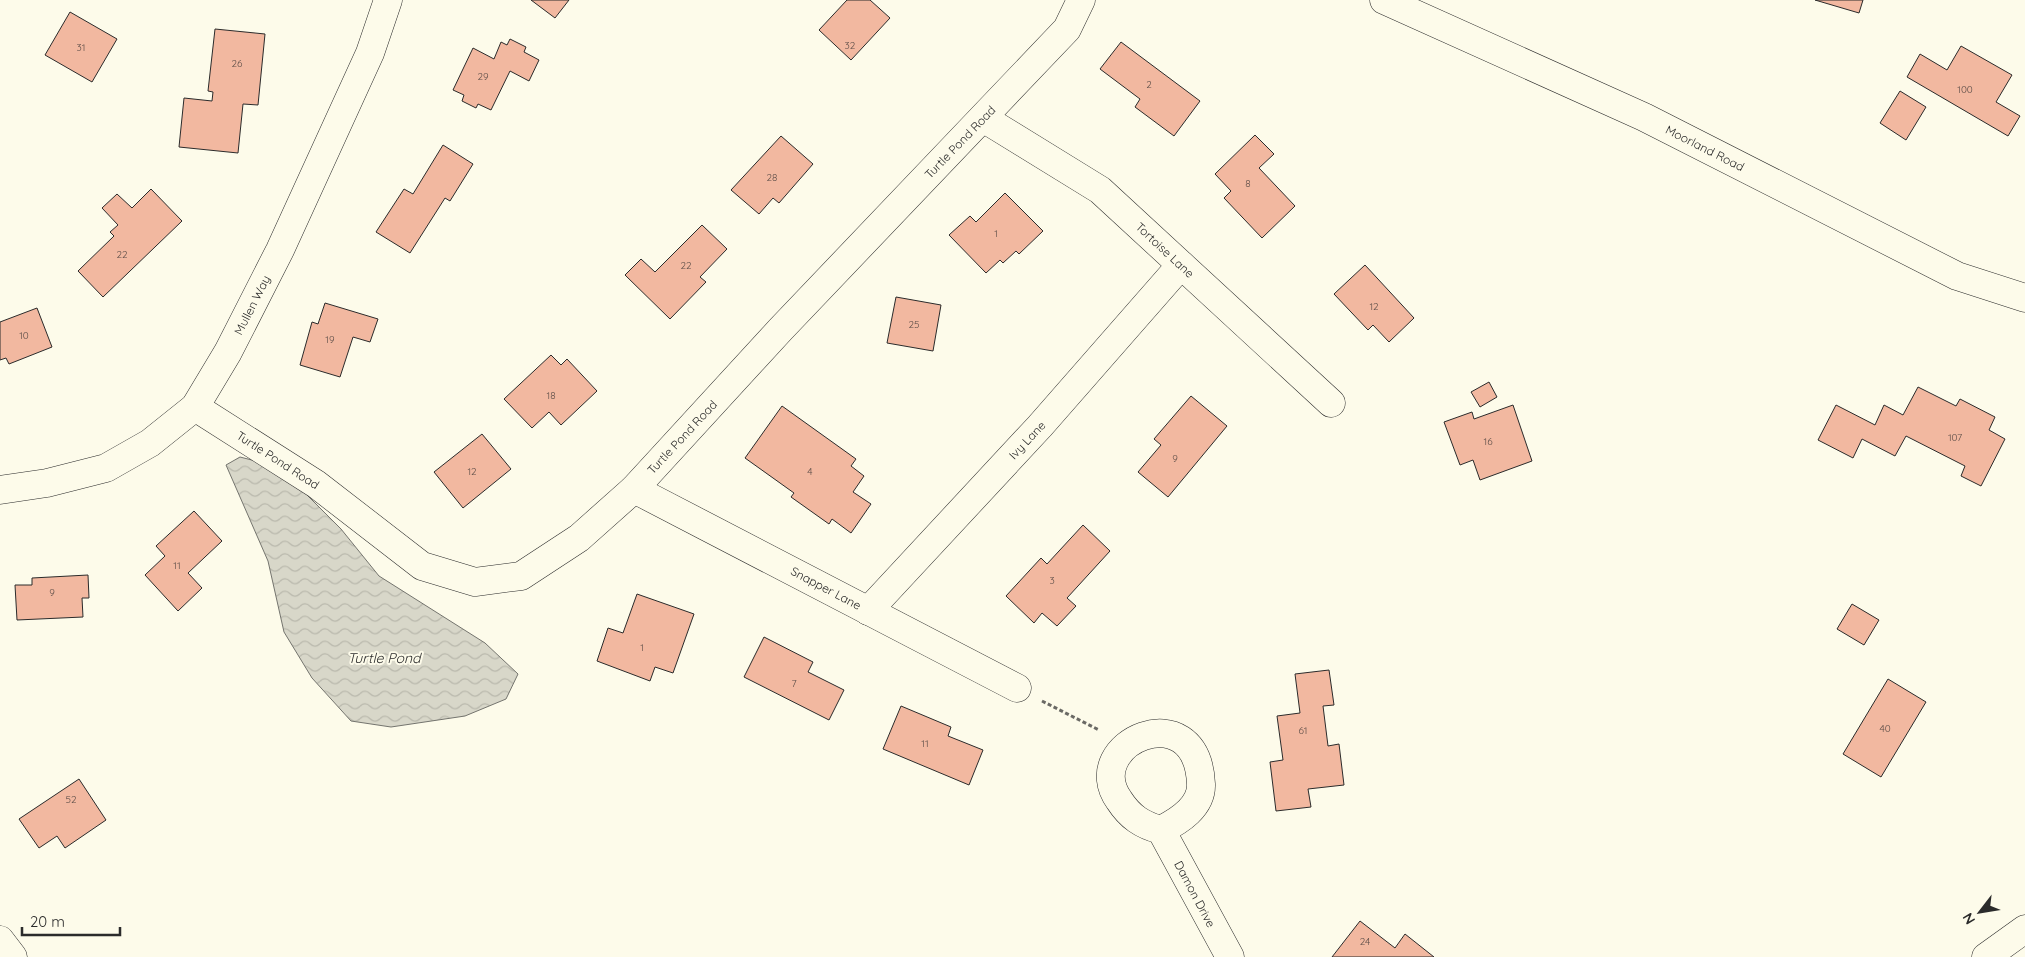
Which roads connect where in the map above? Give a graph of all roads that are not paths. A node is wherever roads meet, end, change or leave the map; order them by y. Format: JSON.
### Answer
{"nodes":[{"id":1,"x":388,"y":0,"type":"edge"},
{"id":2,"x":1081,"y":0,"type":"edge"},
{"id":3,"x":1384,"y":0,"type":"edge"},
{"id":4,"x":983,"y":118,"type":"junction"},
{"id":5,"x":1181,"y":264,"type":"junction"},
{"id":6,"x":2025,"y":298,"type":"edge"},
{"id":7,"x":1331,"y":403,"type":"dead end"},
{"id":8,"x":195,"y":407,"type":"junction"},
{"id":9,"x":634,"y":489,"type":"junction"},
{"id":10,"x":0,"y":490,"type":"edge"},
{"id":11,"x":868,"y":611,"type":"junction"},
{"id":12,"x":1017,"y":688,"type":"road end"},
{"id":13,"x":1161,"y":830,"type":"junction"},
{"id":14,"x":2025,"y":929,"type":"edge"},
{"id":15,"x":0,"y":940,"type":"edge"},
{"id":16,"x":13,"y":957,"type":"edge"},
{"id":17,"x":1230,"y":957,"type":"edge"},
{"id":18,"x":1986,"y":957,"type":"edge"}],
"edges":[{"from":1,"to":8,"type":"main road","name":"Mullen Way"},
{"from":2,"to":4,"type":"main road","name":"Turtle Pond Road"},
{"from":3,"to":6,"type":"main road","name":"Moorland Road"},
{"from":4,"to":5,"type":"main road","name":"Tortoise Lane"},
{"from":4,"to":9,"type":"main road","name":"Turtle Pond Road"},
{"from":5,"to":7,"type":"main road","name":"Tortoise Lane"},
{"from":5,"to":11,"type":"main road","name":"Ivy Lane"},
{"from":8,"to":9,"type":"main road","name":"Turtle Pond Road"},
{"from":8,"to":10,"type":"main road","name":"Mullen Way"},
{"from":9,"to":11,"type":"main road","name":"Snapper Lane"},
{"from":11,"to":12,"type":"main road","name":"Snapper Lane"},
{"from":13,"to":13,"type":"main road"},
{"from":13,"to":17,"type":"main road","name":"Damon Drive"},
{"from":14,"to":18,"type":"main road"},
{"from":15,"to":16,"type":"main road"}]}
